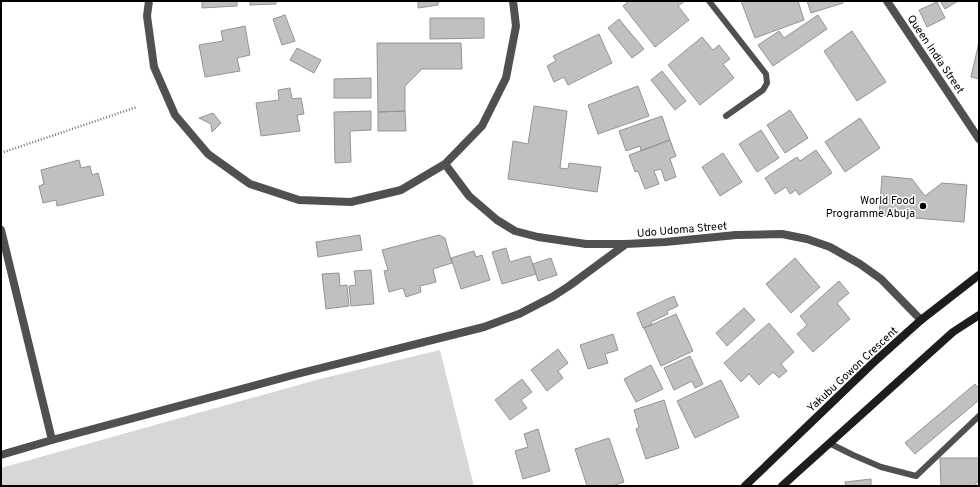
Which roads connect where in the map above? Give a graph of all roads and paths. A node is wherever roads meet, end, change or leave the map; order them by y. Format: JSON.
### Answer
{"nodes":[{"id":1,"x":149,"y":1,"type":"edge"},
{"id":2,"x":513,"y":1,"type":"edge"},
{"id":3,"x":709,"y":1,"type":"edge"},
{"id":4,"x":887,"y":1,"type":"edge"},
{"id":5,"x":137,"y":107,"type":"dead end"},
{"id":6,"x":726,"y":116,"type":"dead end"},
{"id":7,"x":979,"y":139,"type":"edge"},
{"id":8,"x":1,"y":153,"type":"edge"},
{"id":9,"x":445,"y":164,"type":"junction"},
{"id":10,"x":1,"y":230,"type":"edge"},
{"id":11,"x":626,"y":244,"type":"junction"},
{"id":12,"x":979,"y":275,"type":"edge"},
{"id":13,"x":979,"y":315,"type":"edge"},
{"id":14,"x":921,"y":320,"type":"junction"},
{"id":15,"x":979,"y":416,"type":"edge"},
{"id":16,"x":52,"y":440,"type":"junction"},
{"id":17,"x":829,"y":443,"type":"junction"},
{"id":18,"x":1,"y":455,"type":"edge"},
{"id":19,"x":745,"y":486,"type":"edge"},
{"id":20,"x":782,"y":486,"type":"edge"}],
"edges":[{"from":1,"to":9,"type":"street"},
{"from":2,"to":9,"type":"street"},
{"from":3,"to":6,"type":"lane"},
{"from":4,"to":7,"type":"street","name":"Queen India Street"},
{"from":5,"to":8,"type":"path"},
{"from":9,"to":11,"type":"street","name":"Udo Udoma Street"},
{"from":10,"to":16,"type":"street"},
{"from":11,"to":14,"type":"street","name":"Udo Udoma Street"},
{"from":11,"to":16,"type":"street"},
{"from":12,"to":14,"type":"main road","name":"Yakubu Gowon Crescent"},
{"from":13,"to":17,"type":"main road"},
{"from":14,"to":19,"type":"main road","name":"Yakubu Gowon Crescent"},
{"from":15,"to":17,"type":"lane"},
{"from":16,"to":18,"type":"street"},
{"from":17,"to":20,"type":"main road"}]}
